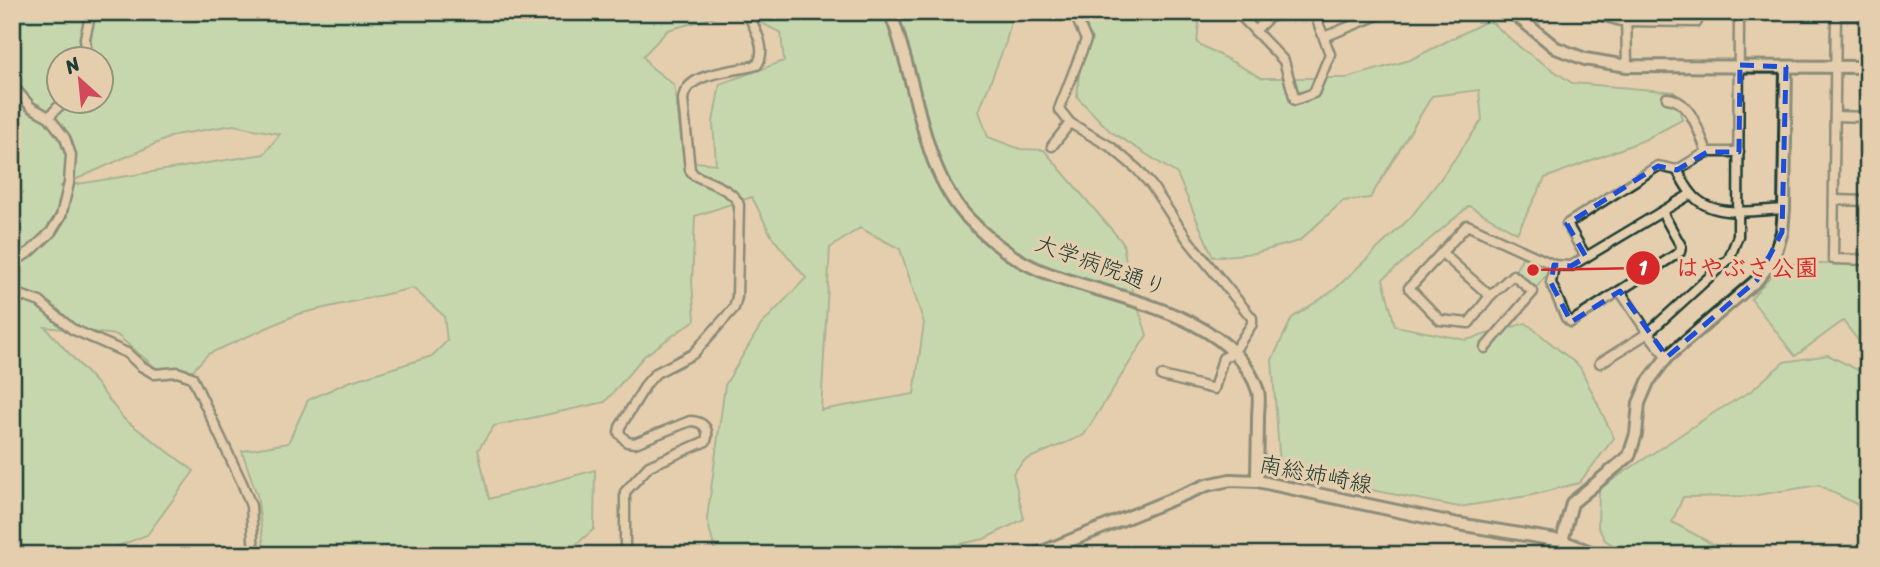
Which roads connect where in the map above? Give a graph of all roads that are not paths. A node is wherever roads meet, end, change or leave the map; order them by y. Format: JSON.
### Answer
{"nodes":[{"id":1,"x":91,"y":12,"type":"edge"},
{"id":2,"x":753,"y":12,"type":"edge"},
{"id":3,"x":889,"y":12,"type":"edge"},
{"id":4,"x":1074,"y":12,"type":"edge"},
{"id":5,"x":1237,"y":12,"type":"edge"},
{"id":6,"x":1283,"y":12,"type":"edge"},
{"id":7,"x":1314,"y":12,"type":"edge"},
{"id":8,"x":1385,"y":12,"type":"edge"},
{"id":9,"x":1512,"y":12,"type":"edge"},
{"id":10,"x":1587,"y":12,"type":"edge"},
{"id":11,"x":1697,"y":12,"type":"edge"},
{"id":12,"x":1739,"y":12,"type":"edge"},
{"id":13,"x":1786,"y":12,"type":"edge"},
{"id":14,"x":1836,"y":13,"type":"edge"},
{"id":15,"x":1868,"y":15,"type":"edge"},
{"id":16,"x":1626,"y":17,"type":"edge"},
{"id":17,"x":1255,"y":31,"type":"junction"},
{"id":18,"x":1324,"y":37,"type":"junction"},
{"id":19,"x":86,"y":46,"type":"edge"},
{"id":20,"x":1740,"y":65,"type":"junction"},
{"id":21,"x":1627,"y":66,"type":"junction"},
{"id":22,"x":1786,"y":67,"type":"junction"},
{"id":23,"x":1836,"y":67,"type":"junction"},
{"id":24,"x":1868,"y":67,"type":"edge"},
{"id":25,"x":12,"y":85,"type":"edge"},
{"id":26,"x":1667,"y":98,"type":"dead end"},
{"id":27,"x":1835,"y":116,"type":"junction"},
{"id":28,"x":49,"y":117,"type":"joint"},
{"id":29,"x":1868,"y":117,"type":"edge"},
{"id":30,"x":1070,"y":123,"type":"junction"},
{"id":31,"x":1052,"y":146,"type":"dead end"},
{"id":32,"x":1707,"y":152,"type":"junction"},
{"id":33,"x":1739,"y":152,"type":"junction"},
{"id":34,"x":1676,"y":170,"type":"junction"},
{"id":35,"x":1691,"y":194,"type":"junction"},
{"id":36,"x":1834,"y":200,"type":"junction"},
{"id":37,"x":1868,"y":201,"type":"edge"},
{"id":38,"x":1784,"y":209,"type":"junction"},
{"id":39,"x":1737,"y":210,"type":"junction"},
{"id":40,"x":1662,"y":212,"type":"junction"},
{"id":41,"x":1442,"y":253,"type":"junction"},
{"id":42,"x":1586,"y":257,"type":"junction"},
{"id":43,"x":1868,"y":260,"type":"edge"},
{"id":44,"x":12,"y":263,"type":"edge"},
{"id":45,"x":1554,"y":265,"type":"junction"},
{"id":46,"x":1620,"y":291,"type":"junction"},
{"id":47,"x":12,"y":292,"type":"edge"},
{"id":48,"x":1490,"y":296,"type":"junction"},
{"id":49,"x":1648,"y":333,"type":"junction"},
{"id":50,"x":1485,"y":348,"type":"dead end"},
{"id":51,"x":1234,"y":353,"type":"junction"},
{"id":52,"x":1667,"y":357,"type":"junction"},
{"id":53,"x":1600,"y":363,"type":"dead end"},
{"id":54,"x":1162,"y":376,"type":"dead end"},
{"id":55,"x":1257,"y":481,"type":"junction"},
{"id":56,"x":1562,"y":541,"type":"junction"},
{"id":57,"x":254,"y":555,"type":"edge"},
{"id":58,"x":625,"y":555,"type":"edge"},
{"id":59,"x":1035,"y":555,"type":"edge"},
{"id":60,"x":1598,"y":555,"type":"edge"}],
"edges":[{"from":1,"to":19,"type":"street"},
{"from":2,"to":58,"type":"street"},
{"from":3,"to":51,"type":"street","name":"大学病院通り"},
{"from":4,"to":30,"type":"street"},
{"from":5,"to":17,"type":"street"},
{"from":6,"to":17,"type":"street"},
{"from":7,"to":18,"type":"street"},
{"from":8,"to":18,"type":"street"},
{"from":9,"to":21,"type":"street"},
{"from":10,"to":16,"type":"street"},
{"from":11,"to":16,"type":"street"},
{"from":12,"to":20,"type":"street"},
{"from":13,"to":14,"type":"street"},
{"from":14,"to":15,"type":"street"},
{"from":14,"to":23,"type":"street"},
{"from":16,"to":21,"type":"street"},
{"from":17,"to":18,"type":"street"},
{"from":20,"to":21,"type":"street"},
{"from":20,"to":22,"type":"street"},
{"from":20,"to":33,"type":"street"},
{"from":22,"to":23,"type":"street"},
{"from":22,"to":38,"type":"street"},
{"from":23,"to":24,"type":"street"},
{"from":23,"to":27,"type":"street"},
{"from":25,"to":28,"type":"street"},
{"from":26,"to":32,"type":"street"},
{"from":27,"to":29,"type":"street"},
{"from":27,"to":36,"type":"street"},
{"from":28,"to":44,"type":"street"},
{"from":30,"to":31,"type":"street"},
{"from":30,"to":51,"type":"street"},
{"from":32,"to":33,"type":"street"},
{"from":32,"to":34,"type":"street"},
{"from":33,"to":39,"type":"street"},
{"from":34,"to":35,"type":"street"},
{"from":34,"to":42,"type":"street"},
{"from":35,"to":39,"type":"street"},
{"from":35,"to":40,"type":"street"},
{"from":36,"to":37,"type":"street"},
{"from":36,"to":43,"type":"street"},
{"from":38,"to":39,"type":"street"},
{"from":38,"to":52,"type":"street"},
{"from":39,"to":49,"type":"street"},
{"from":40,"to":42,"type":"street"},
{"from":40,"to":46,"type":"street"},
{"from":41,"to":45,"type":"street"},
{"from":41,"to":48,"type":"street"},
{"from":41,"to":48,"type":"street"},
{"from":42,"to":45,"type":"street"},
{"from":45,"to":46,"type":"street"},
{"from":46,"to":49,"type":"street"},
{"from":47,"to":57,"type":"street"},
{"from":48,"to":50,"type":"street"},
{"from":49,"to":52,"type":"street"},
{"from":49,"to":53,"type":"street"},
{"from":51,"to":54,"type":"street"},
{"from":51,"to":55,"type":"street","name":"大学病院通り"},
{"from":52,"to":56,"type":"street"},
{"from":55,"to":56,"type":"street","name":"南総姉崎線"},
{"from":55,"to":59,"type":"street","name":"南総姉崎線"},
{"from":56,"to":60,"type":"street","name":"南総姉崎線"}]}
